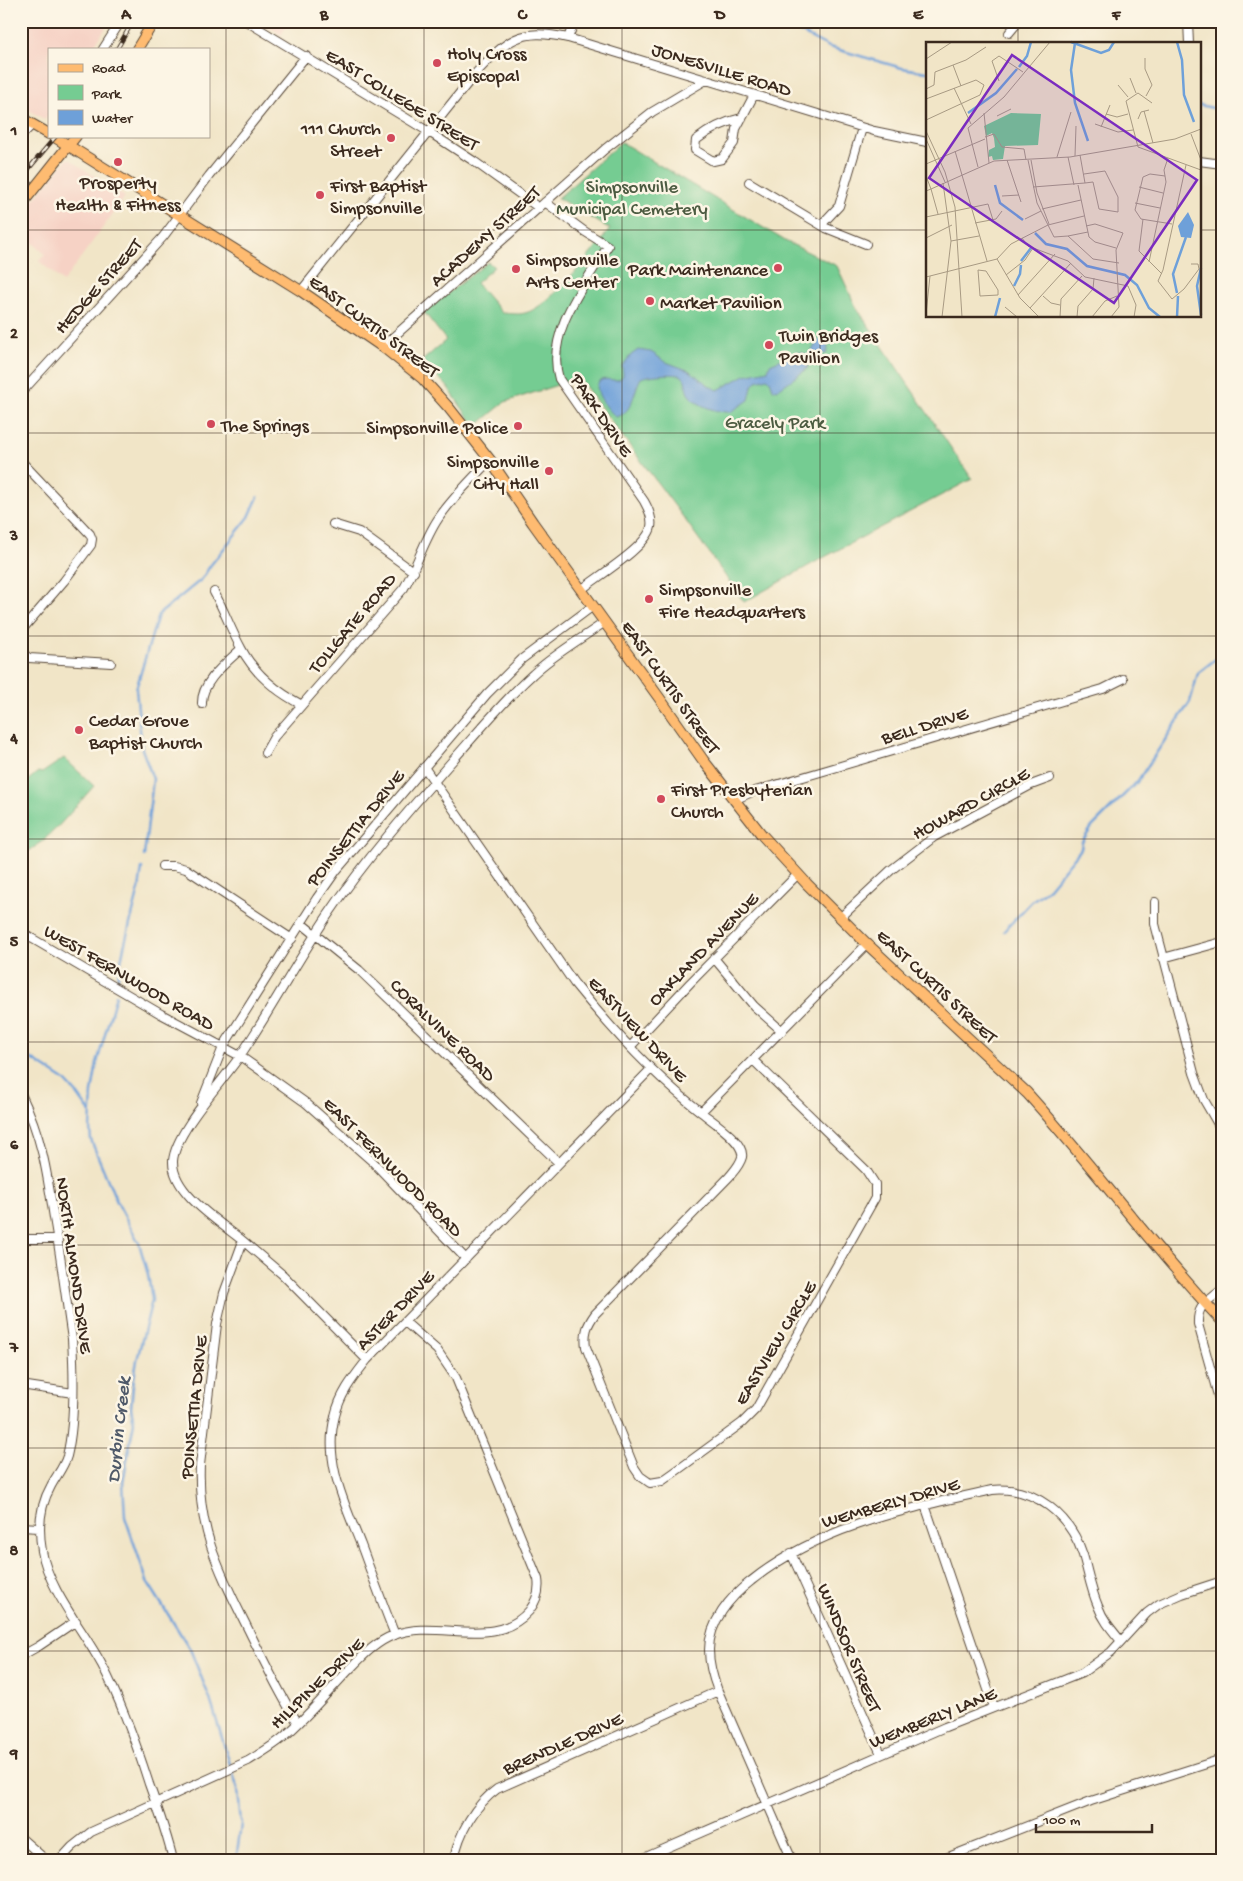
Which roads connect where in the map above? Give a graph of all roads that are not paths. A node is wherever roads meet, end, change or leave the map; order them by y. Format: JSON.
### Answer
{"nodes":[{"id":1,"x":121,"y":21,"type":"edge"},
{"id":2,"x":154,"y":21,"type":"edge"},
{"id":3,"x":246,"y":21,"type":"edge"},
{"id":4,"x":574,"y":21,"type":"edge"},
{"id":5,"x":1019,"y":21,"type":"edge"},
{"id":6,"x":1188,"y":21,"type":"edge"},
{"id":7,"x":1009,"y":33,"type":"dead end"},
{"id":8,"x":568,"y":38,"type":"junction"},
{"id":9,"x":1189,"y":42,"type":"edge"},
{"id":10,"x":104,"y":48,"type":"edge"},
{"id":11,"x":138,"y":48,"type":"edge"},
{"id":12,"x":306,"y":56,"type":"junction"},
{"id":13,"x":706,"y":80,"type":"junction"},
{"id":14,"x":754,"y":95,"type":"junction"},
{"id":15,"x":21,"y":118,"type":"edge"},
{"id":16,"x":742,"y":118,"type":"junction"},
{"id":17,"x":32,"y":125,"type":"junction"},
{"id":18,"x":862,"y":128,"type":"junction"},
{"id":19,"x":48,"y":132,"type":"edge"},
{"id":20,"x":429,"y":132,"type":"junction"},
{"id":21,"x":21,"y":136,"type":"edge"},
{"id":22,"x":58,"y":138,"type":"edge"},
{"id":23,"x":74,"y":138,"type":"edge"},
{"id":24,"x":926,"y":142,"type":"edge"},
{"id":25,"x":69,"y":145,"type":"junction"},
{"id":26,"x":1200,"y":161,"type":"edge"},
{"id":27,"x":1222,"y":164,"type":"edge"},
{"id":28,"x":749,"y":182,"type":"dead end"},
{"id":29,"x":21,"y":204,"type":"edge"},
{"id":30,"x":542,"y":205,"type":"junction"},
{"id":31,"x":181,"y":215,"type":"junction"},
{"id":32,"x":822,"y":224,"type":"junction"},
{"id":33,"x":866,"y":244,"type":"dead end"},
{"id":34,"x":301,"y":291,"type":"junction"},
{"id":35,"x":382,"y":347,"type":"junction"},
{"id":36,"x":21,"y":393,"type":"edge"},
{"id":37,"x":490,"y":460,"type":"junction"},
{"id":38,"x":21,"y":461,"type":"edge"},
{"id":39,"x":333,"y":524,"type":"dead end"},
{"id":40,"x":414,"y":572,"type":"junction"},
{"id":41,"x":581,"y":590,"type":"junction"},
{"id":42,"x":214,"y":592,"type":"dead end"},
{"id":43,"x":593,"y":606,"type":"junction"},
{"id":44,"x":605,"y":622,"type":"junction"},
{"id":45,"x":21,"y":631,"type":"edge"},
{"id":46,"x":241,"y":649,"type":"junction"},
{"id":47,"x":21,"y":652,"type":"edge"},
{"id":48,"x":111,"y":663,"type":"dead end"},
{"id":49,"x":1123,"y":679,"type":"dead end"},
{"id":50,"x":202,"y":704,"type":"dead end"},
{"id":51,"x":302,"y":705,"type":"junction"},
{"id":52,"x":265,"y":753,"type":"dead end"},
{"id":53,"x":424,"y":767,"type":"junction"},
{"id":54,"x":1050,"y":778,"type":"dead end"},
{"id":55,"x":434,"y":782,"type":"junction"},
{"id":56,"x":734,"y":800,"type":"junction"},
{"id":57,"x":162,"y":866,"type":"dead end"},
{"id":58,"x":798,"y":874,"type":"junction"},
{"id":59,"x":1155,"y":902,"type":"dead end"},
{"id":60,"x":840,"y":918,"type":"junction"},
{"id":61,"x":301,"y":923,"type":"junction"},
{"id":62,"x":21,"y":932,"type":"edge"},
{"id":63,"x":316,"y":934,"type":"junction"},
{"id":64,"x":292,"y":939,"type":"junction"},
{"id":65,"x":1222,"y":942,"type":"edge"},
{"id":66,"x":867,"y":944,"type":"junction"},
{"id":67,"x":714,"y":958,"type":"junction"},
{"id":68,"x":1163,"y":958,"type":"junction"},
{"id":69,"x":782,"y":1031,"type":"junction"},
{"id":70,"x":223,"y":1047,"type":"junction"},
{"id":71,"x":630,"y":1047,"type":"junction"},
{"id":72,"x":240,"y":1056,"type":"junction"},
{"id":73,"x":753,"y":1060,"type":"junction"},
{"id":74,"x":651,"y":1068,"type":"junction"},
{"id":75,"x":21,"y":1094,"type":"edge"},
{"id":76,"x":197,"y":1112,"type":"junction"},
{"id":77,"x":701,"y":1112,"type":"junction"},
{"id":78,"x":1222,"y":1131,"type":"edge"},
{"id":79,"x":559,"y":1163,"type":"junction"},
{"id":80,"x":21,"y":1239,"type":"edge"},
{"id":81,"x":58,"y":1239,"type":"junction"},
{"id":82,"x":243,"y":1241,"type":"junction"},
{"id":83,"x":466,"y":1259,"type":"junction"},
{"id":84,"x":1222,"y":1289,"type":"edge"},
{"id":85,"x":1205,"y":1303,"type":"junction"},
{"id":86,"x":1222,"y":1321,"type":"edge"},
{"id":87,"x":405,"y":1322,"type":"junction"},
{"id":88,"x":367,"y":1360,"type":"junction"},
{"id":89,"x":21,"y":1385,"type":"edge"},
{"id":90,"x":73,"y":1393,"type":"junction"},
{"id":91,"x":1222,"y":1410,"type":"edge"},
{"id":92,"x":926,"y":1505,"type":"junction"},
{"id":93,"x":21,"y":1526,"type":"edge"},
{"id":94,"x":39,"y":1528,"type":"junction"},
{"id":95,"x":791,"y":1553,"type":"junction"},
{"id":96,"x":1222,"y":1581,"type":"edge"},
{"id":97,"x":76,"y":1621,"type":"junction"},
{"id":98,"x":394,"y":1634,"type":"junction"},
{"id":99,"x":1121,"y":1641,"type":"junction"},
{"id":100,"x":21,"y":1656,"type":"edge"},
{"id":101,"x":718,"y":1691,"type":"junction"},
{"id":102,"x":994,"y":1707,"type":"junction"},
{"id":103,"x":298,"y":1723,"type":"junction"},
{"id":104,"x":881,"y":1754,"type":"junction"},
{"id":105,"x":1222,"y":1759,"type":"edge"},
{"id":106,"x":156,"y":1802,"type":"junction"},
{"id":107,"x":768,"y":1804,"type":"junction"},
{"id":108,"x":21,"y":1838,"type":"edge"},
{"id":109,"x":46,"y":1860,"type":"edge"},
{"id":110,"x":60,"y":1860,"type":"edge"},
{"id":111,"x":173,"y":1860,"type":"edge"},
{"id":112,"x":454,"y":1860,"type":"edge"},
{"id":113,"x":639,"y":1860,"type":"edge"},
{"id":114,"x":792,"y":1860,"type":"edge"},
{"id":115,"x":941,"y":1860,"type":"edge"}],
"edges":[{"from":1,"to":10,"type":"street"},
{"from":2,"to":11,"type":"main road"},
{"from":3,"to":12,"type":"street","name":"EAST COLLEGE STREET"},
{"from":4,"to":8,"type":"street"},
{"from":5,"to":7,"type":"street"},
{"from":6,"to":9,"type":"street"},
{"from":8,"to":13,"type":"street","name":"JONESVILLE ROAD"},
{"from":8,"to":20,"type":"street","name":"JONESVILLE ROAD"},
{"from":12,"to":20,"type":"street","name":"EAST COLLEGE STREET"},
{"from":12,"to":31,"type":"street","name":"HEDGE STREET"},
{"from":13,"to":14,"type":"street","name":"JONESVILLE ROAD"},
{"from":13,"to":30,"type":"street","name":"ACADEMY STREET"},
{"from":14,"to":16,"type":"street"},
{"from":14,"to":18,"type":"street","name":"JONESVILLE ROAD"},
{"from":15,"to":17,"type":"main road","name":"EAST CURTIS STREET"},
{"from":16,"to":16,"type":"street"},
{"from":17,"to":19,"type":"main road","name":"EAST CURTIS STREET"},
{"from":17,"to":21,"type":"street"},
{"from":18,"to":24,"type":"street","name":"JONESVILLE ROAD"},
{"from":18,"to":32,"type":"street"},
{"from":20,"to":30,"type":"street","name":"EAST COLLEGE STREET"},
{"from":20,"to":34,"type":"street","name":"JONESVILLE ROAD"},
{"from":22,"to":25,"type":"main road","name":"EAST CURTIS STREET"},
{"from":23,"to":25,"type":"main road"},
{"from":25,"to":29,"type":"main road"},
{"from":25,"to":31,"type":"main road","name":"EAST CURTIS STREET"},
{"from":26,"to":27,"type":"street"},
{"from":28,"to":32,"type":"street"},
{"from":30,"to":35,"type":"street","name":"ACADEMY STREET"},
{"from":30,"to":41,"type":"street","name":"PARK DRIVE"},
{"from":31,"to":34,"type":"main road","name":"EAST CURTIS STREET"},
{"from":31,"to":36,"type":"street","name":"HEDGE STREET"},
{"from":32,"to":33,"type":"street"},
{"from":34,"to":35,"type":"main road","name":"EAST CURTIS STREET"},
{"from":35,"to":37,"type":"main road","name":"EAST CURTIS STREET"},
{"from":37,"to":40,"type":"street","name":"TOLLGATE ROAD"},
{"from":37,"to":41,"type":"main road","name":"EAST CURTIS STREET"},
{"from":38,"to":45,"type":"street"},
{"from":39,"to":40,"type":"street"},
{"from":40,"to":51,"type":"street","name":"TOLLGATE ROAD"},
{"from":41,"to":43,"type":"main road","name":"EAST CURTIS STREET"},
{"from":42,"to":46,"type":"street"},
{"from":43,"to":44,"type":"main road","name":"EAST CURTIS STREET"},
{"from":43,"to":53,"type":"street","name":"POINSETTIA DRIVE"},
{"from":44,"to":55,"type":"street","name":"POINSETTIA DRIVE"},
{"from":44,"to":56,"type":"main road","name":"EAST CURTIS STREET"},
{"from":46,"to":50,"type":"street"},
{"from":46,"to":51,"type":"street"},
{"from":47,"to":48,"type":"street"},
{"from":49,"to":56,"type":"street","name":"BELL DRIVE"},
{"from":51,"to":52,"type":"street","name":"TOLLGATE ROAD"},
{"from":53,"to":55,"type":"street","name":"EASTVIEW DRIVE"},
{"from":53,"to":61,"type":"street","name":"POINSETTIA DRIVE"},
{"from":54,"to":60,"type":"street","name":"HOWARD CIRCLE"},
{"from":55,"to":63,"type":"street","name":"POINSETTIA DRIVE"},
{"from":55,"to":71,"type":"street","name":"EASTVIEW DRIVE"},
{"from":56,"to":58,"type":"main road","name":"EAST CURTIS STREET"},
{"from":57,"to":64,"type":"street"},
{"from":58,"to":60,"type":"main road","name":"EAST CURTIS STREET"},
{"from":58,"to":67,"type":"street","name":"OAKLAND AVENUE"},
{"from":59,"to":68,"type":"street"},
{"from":60,"to":66,"type":"main road","name":"EAST CURTIS STREET"},
{"from":61,"to":63,"type":"street","name":"CORALVINE ROAD"},
{"from":61,"to":64,"type":"street","name":"POINSETTIA DRIVE"},
{"from":62,"to":70,"type":"street","name":"WEST FERNWOOD ROAD"},
{"from":63,"to":72,"type":"street","name":"POINSETTIA DRIVE"},
{"from":63,"to":79,"type":"street","name":"CORALVINE ROAD"},
{"from":64,"to":70,"type":"street","name":"POINSETTIA DRIVE"},
{"from":65,"to":68,"type":"street"},
{"from":66,"to":69,"type":"street"},
{"from":66,"to":85,"type":"main road","name":"EAST CURTIS STREET"},
{"from":67,"to":69,"type":"street"},
{"from":67,"to":71,"type":"street","name":"OAKLAND AVENUE"},
{"from":68,"to":78,"type":"street"},
{"from":69,"to":73,"type":"street"},
{"from":70,"to":72,"type":"street","name":"EAST FERNWOOD ROAD"},
{"from":70,"to":76,"type":"street","name":"POINSETTIA DRIVE"},
{"from":71,"to":74,"type":"street","name":"EASTVIEW DRIVE"},
{"from":72,"to":76,"type":"street","name":"POINSETTIA DRIVE"},
{"from":72,"to":83,"type":"street","name":"EAST FERNWOOD ROAD"},
{"from":73,"to":77,"type":"street"},
{"from":73,"to":77,"type":"street","name":"EASTVIEW CIRCLE"},
{"from":74,"to":77,"type":"street","name":"EASTVIEW DRIVE"},
{"from":74,"to":79,"type":"street","name":"ASTER DRIVE"},
{"from":75,"to":81,"type":"street","name":"NORTH ALMOND DRIVE"},
{"from":76,"to":82,"type":"street","name":"POINSETTIA DRIVE"},
{"from":79,"to":83,"type":"street","name":"ASTER DRIVE"},
{"from":80,"to":81,"type":"street"},
{"from":81,"to":90,"type":"street","name":"NORTH ALMOND DRIVE"},
{"from":82,"to":88,"type":"street"},
{"from":82,"to":103,"type":"street","name":"POINSETTIA DRIVE"},
{"from":83,"to":87,"type":"street","name":"ASTER DRIVE"},
{"from":84,"to":85,"type":"street"},
{"from":85,"to":86,"type":"main road","name":"EAST CURTIS STREET"},
{"from":85,"to":91,"type":"street"},
{"from":87,"to":88,"type":"street","name":"ASTER DRIVE"},
{"from":87,"to":98,"type":"street","name":"HILLPINE DRIVE"},
{"from":88,"to":98,"type":"street","name":"ASTER DRIVE"},
{"from":89,"to":90,"type":"street"},
{"from":90,"to":94,"type":"street","name":"NORTH ALMOND DRIVE"},
{"from":92,"to":95,"type":"street","name":"WEMBERLY DRIVE"},
{"from":92,"to":99,"type":"street","name":"WEMBERLY DRIVE"},
{"from":92,"to":102,"type":"street"},
{"from":93,"to":94,"type":"street"},
{"from":94,"to":97,"type":"street","name":"NORTH ALMOND DRIVE"},
{"from":95,"to":101,"type":"street","name":"WEMBERLY DRIVE"},
{"from":95,"to":104,"type":"street","name":"WINDSOR STREET"},
{"from":96,"to":99,"type":"street","name":"WEMBERLY LANE"},
{"from":97,"to":100,"type":"street"},
{"from":97,"to":106,"type":"street","name":"NORTH ALMOND DRIVE"},
{"from":98,"to":103,"type":"street","name":"HILLPINE DRIVE"},
{"from":99,"to":102,"type":"street","name":"WEMBERLY LANE"},
{"from":101,"to":107,"type":"street","name":"WEMBERLY DRIVE"},
{"from":101,"to":112,"type":"street","name":"BRENDLE DRIVE"},
{"from":102,"to":104,"type":"street","name":"WEMBERLY LANE"},
{"from":103,"to":106,"type":"street","name":"HILLPINE DRIVE"},
{"from":104,"to":107,"type":"street","name":"WEMBERLY LANE"},
{"from":105,"to":115,"type":"street"},
{"from":106,"to":110,"type":"street","name":"HILLPINE DRIVE"},
{"from":106,"to":111,"type":"street","name":"NORTH ALMOND DRIVE"},
{"from":107,"to":113,"type":"street","name":"WEMBERLY LANE"},
{"from":107,"to":114,"type":"street","name":"WEMBERLY DRIVE"},
{"from":108,"to":109,"type":"street"}]}
